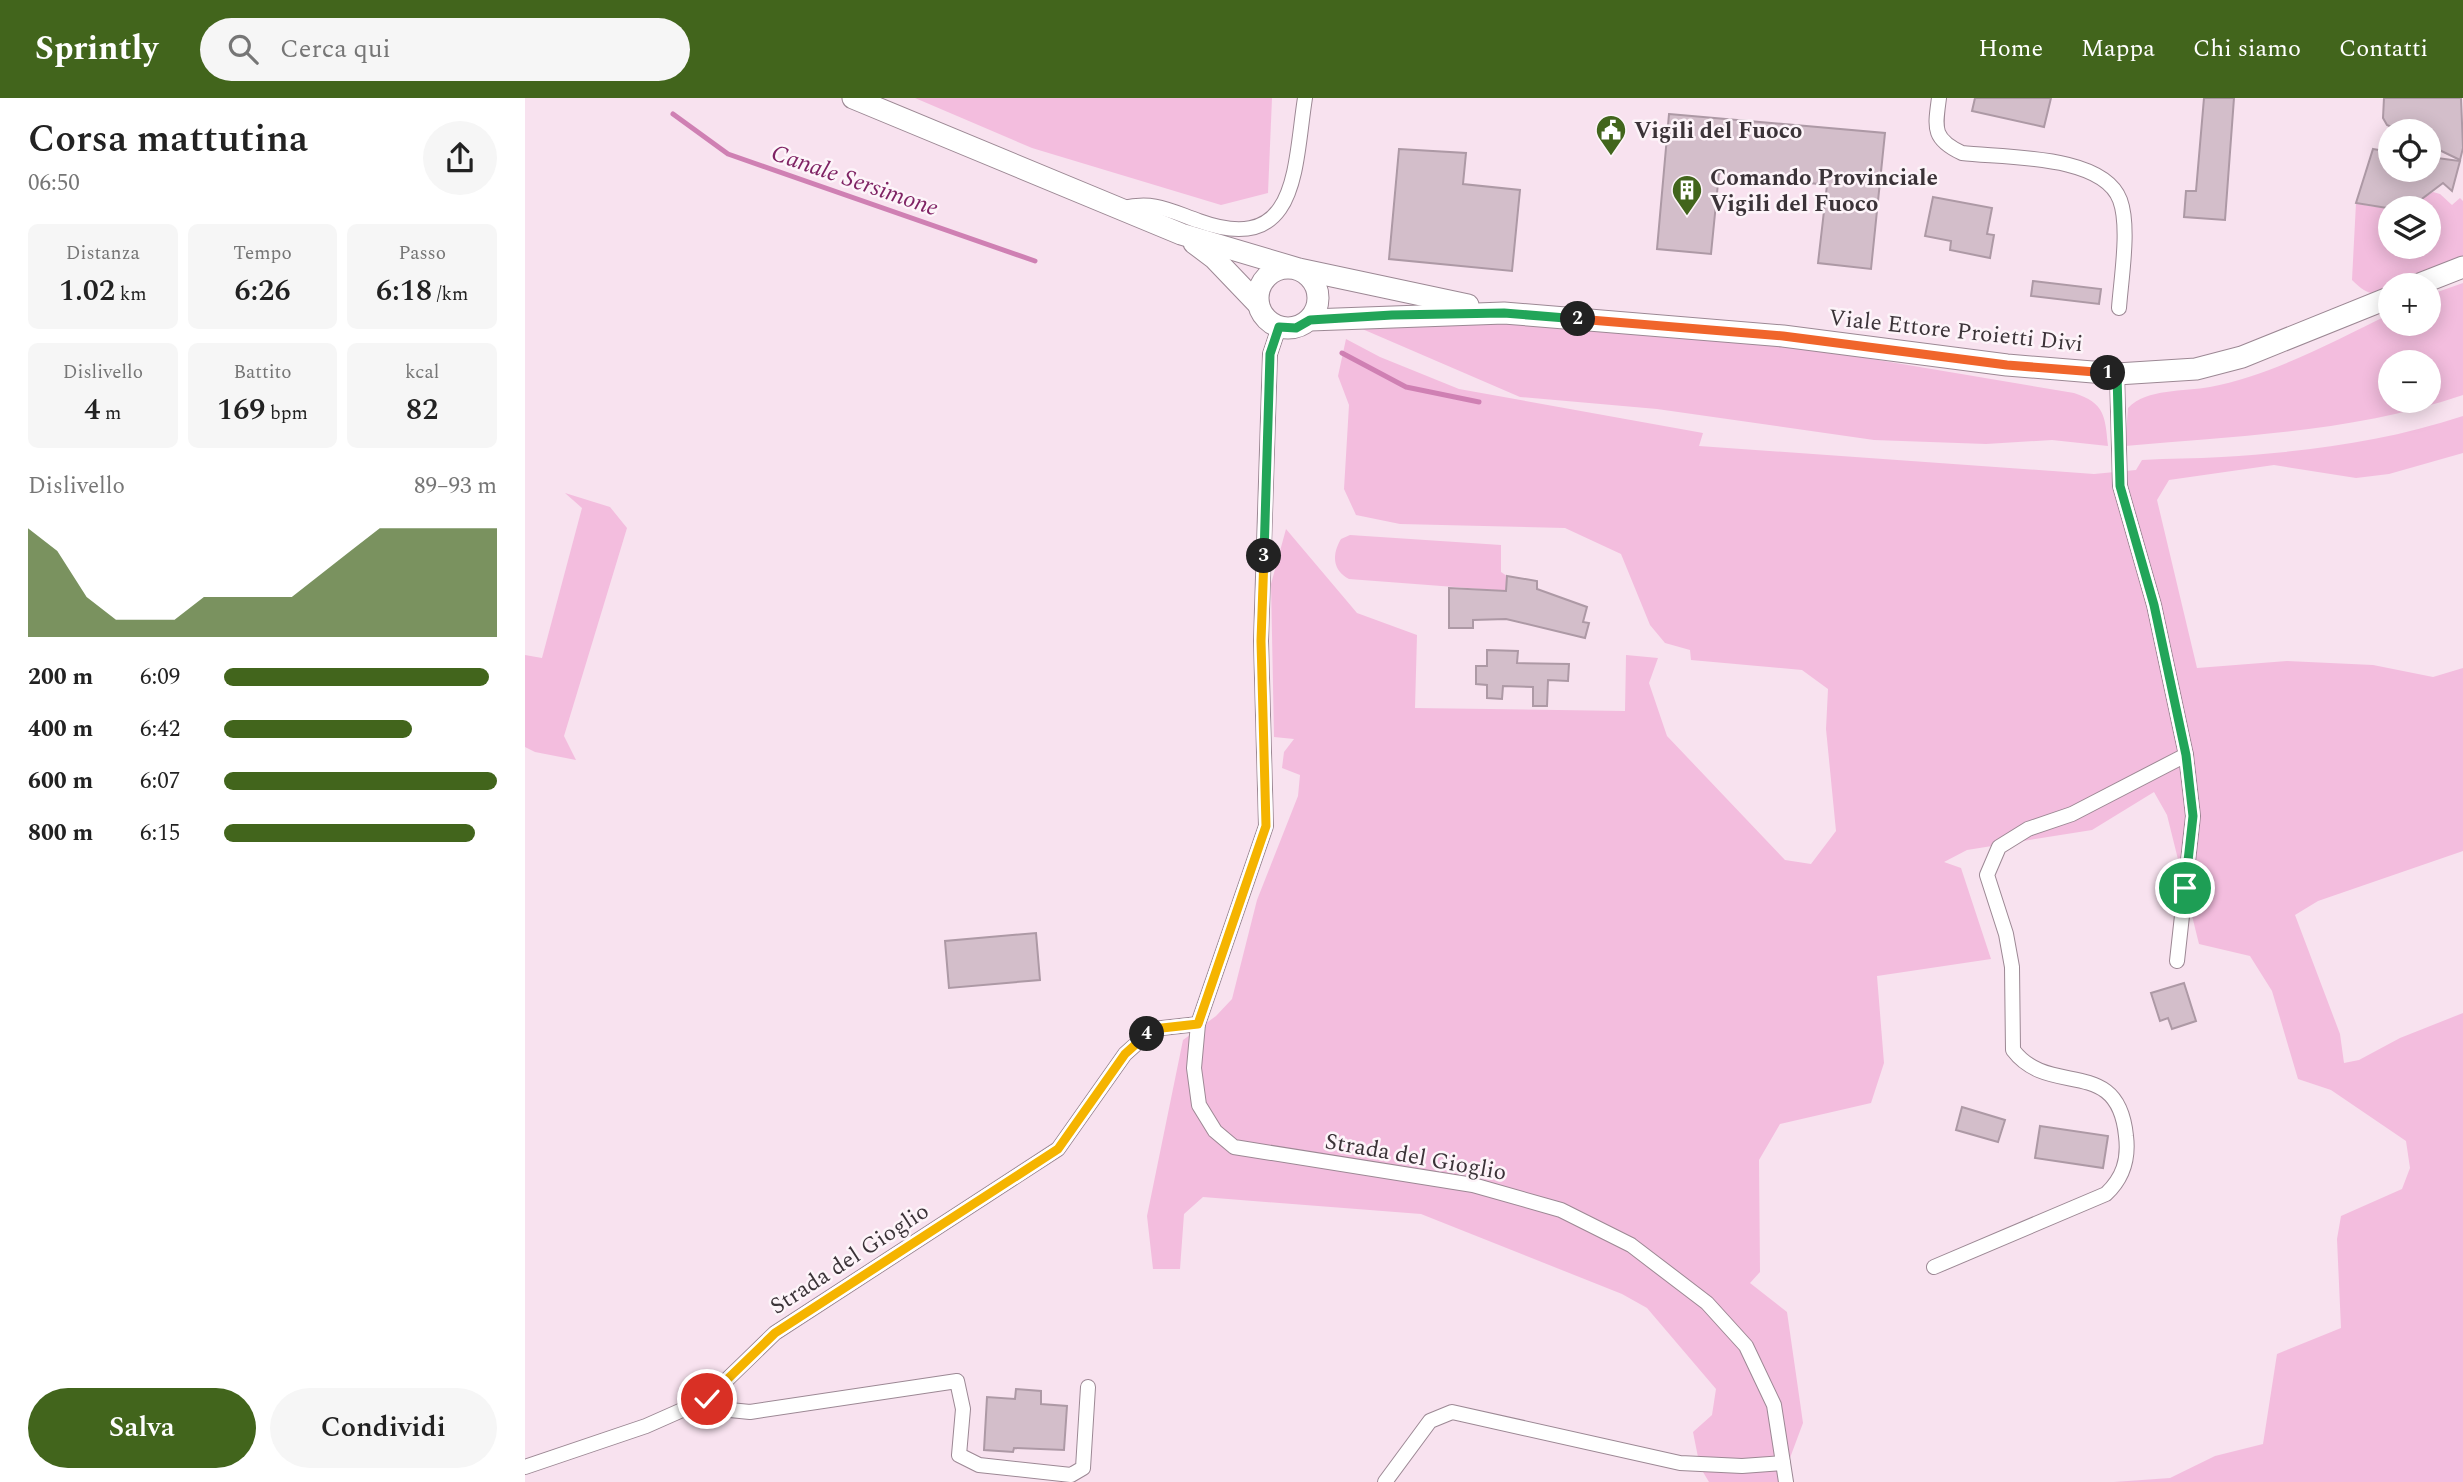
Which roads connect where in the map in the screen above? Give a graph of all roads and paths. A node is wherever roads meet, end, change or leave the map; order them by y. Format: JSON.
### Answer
{"nodes":[{"id":1,"x":853,"y":98,"type":"edge"},
{"id":2,"x":1305,"y":98,"type":"edge"},
{"id":3,"x":1939,"y":98,"type":"edge"},
{"id":4,"x":1120,"y":208,"type":"junction"},
{"id":5,"x":1181,"y":234,"type":"junction"},
{"id":6,"x":2463,"y":267,"type":"edge"},
{"id":7,"x":1299,"y":269,"type":"junction"},
{"id":8,"x":2441,"y":276,"type":"edge"},
{"id":9,"x":2378,"y":302,"type":"edge"},
{"id":10,"x":1258,"y":304,"type":"junction"},
{"id":11,"x":2119,"y":308,"type":"dead end"},
{"id":12,"x":1504,"y":313,"type":"junction"},
{"id":13,"x":1310,"y":320,"type":"junction"},
{"id":14,"x":1279,"y":327,"type":"junction"},
{"id":15,"x":2117,"y":374,"type":"junction"},
{"id":16,"x":2186,"y":755,"type":"junction"},
{"id":17,"x":2177,"y":961,"type":"dead end"},
{"id":18,"x":1198,"y":1024,"type":"junction"},
{"id":19,"x":1934,"y":1266,"type":"dead end"},
{"id":20,"x":1088,"y":1387,"type":"dead end"},
{"id":21,"x":718,"y":1388,"type":"junction"},
{"id":22,"x":1783,"y":1463,"type":"junction"},
{"id":23,"x":525,"y":1467,"type":"edge"},
{"id":24,"x":1385,"y":1482,"type":"edge"},
{"id":25,"x":1786,"y":1482,"type":"edge"}],
"edges":[{"from":1,"to":4,"type":"main road","name":"Viale Ettore Proietti Divi"},
{"from":2,"to":4,"type":"street"},
{"from":3,"to":11,"type":"street"},
{"from":4,"to":5,"type":"main road","name":"Viale Ettore Proietti Divi"},
{"from":5,"to":7,"type":"main road","name":"Viale Ettore Proietti Divi"},
{"from":5,"to":10,"type":"main road","name":"Viale Ettore Proietti Divi"},
{"from":6,"to":8,"type":"main road"},
{"from":7,"to":10,"type":"main road","name":"Viale Ettore Proietti Divi"},
{"from":7,"to":12,"type":"main road","name":"Viale Ettore Proietti Divi"},
{"from":7,"to":13,"type":"main road"},
{"from":9,"to":15,"type":"main road","name":"Viale Ettore Proietti Divi"},
{"from":10,"to":14,"type":"main road","name":"Viale Ettore Proietti Divi"},
{"from":12,"to":13,"type":"main road","name":"Viale Ettore Proietti Divi"},
{"from":12,"to":15,"type":"main road","name":"Viale Ettore Proietti Divi"},
{"from":13,"to":14,"type":"main road","name":"Viale Ettore Proietti Divi"},
{"from":14,"to":18,"type":"street","name":"Strada del Gioglio"},
{"from":15,"to":16,"type":"street"},
{"from":16,"to":17,"type":"street"},
{"from":16,"to":19,"type":"street"},
{"from":18,"to":21,"type":"street","name":"Strada del Gioglio"},
{"from":18,"to":22,"type":"street","name":"Strada del Gioglio"},
{"from":20,"to":21,"type":"street"},
{"from":21,"to":23,"type":"street","name":"Strada del Gioglio"},
{"from":22,"to":24,"type":"street"},
{"from":22,"to":25,"type":"street","name":"Strada del Gioglio"}]}
